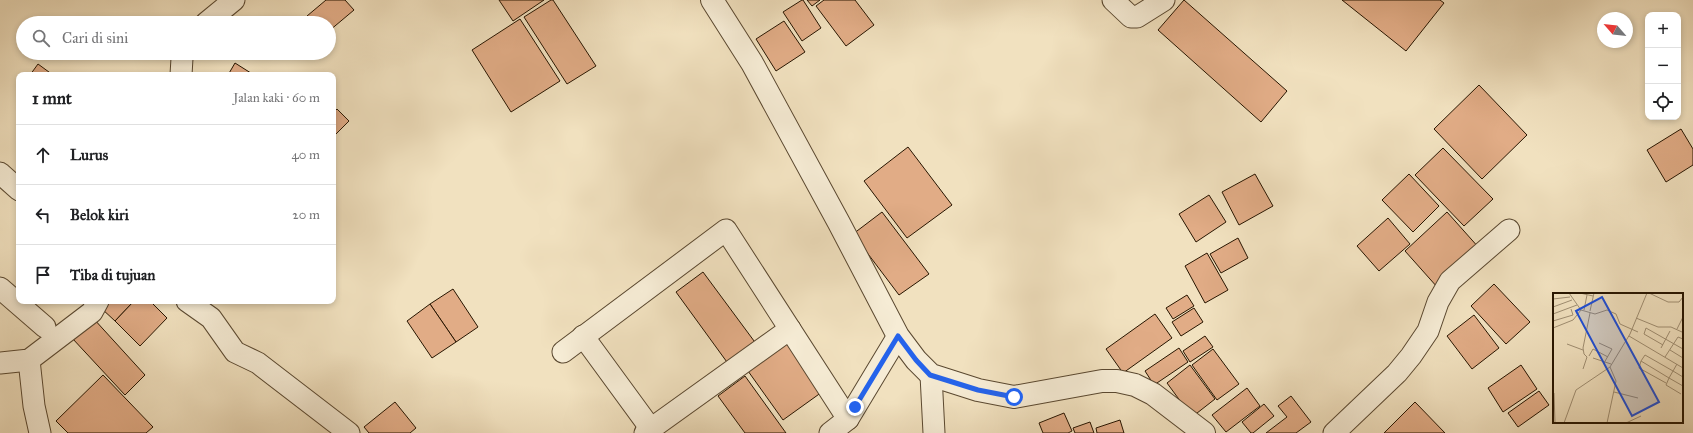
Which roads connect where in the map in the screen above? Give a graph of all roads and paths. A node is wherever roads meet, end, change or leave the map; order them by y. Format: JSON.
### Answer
{"nodes":[{"id":1,"x":234,"y":0,"type":"edge"},
{"id":2,"x":712,"y":0,"type":"edge"},
{"id":3,"x":1113,"y":0,"type":"edge"},
{"id":4,"x":1164,"y":0,"type":"edge"},
{"id":5,"x":215,"y":16,"type":"edge"},
{"id":6,"x":182,"y":60,"type":"edge"},
{"id":7,"x":181,"y":72,"type":"edge"},
{"id":8,"x":0,"y":173,"type":"edge"},
{"id":9,"x":16,"y":187,"type":"edge"},
{"id":10,"x":1508,"y":230,"type":"dead end"},
{"id":11,"x":0,"y":288,"type":"edge"},
{"id":12,"x":16,"y":302,"type":"edge"},
{"id":13,"x":18,"y":304,"type":"edge"},
{"id":14,"x":96,"y":304,"type":"edge"},
{"id":15,"x":191,"y":304,"type":"edge"},
{"id":16,"x":45,"y":327,"type":"dead end"},
{"id":17,"x":790,"y":329,"type":"junction"},
{"id":18,"x":583,"y":336,"type":"junction"},
{"id":19,"x":898,"y":336,"type":"junction"},
{"id":20,"x":563,"y":352,"type":"dead end"},
{"id":21,"x":29,"y":360,"type":"junction"},
{"id":22,"x":0,"y":363,"type":"edge"},
{"id":23,"x":930,"y":375,"type":"junction"},
{"id":24,"x":848,"y":419,"type":"junction"},
{"id":25,"x":648,"y":431,"type":"edge"},
{"id":26,"x":40,"y":433,"type":"edge"},
{"id":27,"x":349,"y":433,"type":"edge"},
{"id":28,"x":830,"y":433,"type":"edge"},
{"id":29,"x":934,"y":433,"type":"edge"},
{"id":30,"x":1204,"y":433,"type":"edge"},
{"id":31,"x":1334,"y":433,"type":"edge"}],
"edges":[{"from":1,"to":5,"type":"street"},
{"from":2,"to":19,"type":"street"},
{"from":3,"to":4,"type":"street"},
{"from":6,"to":7,"type":"street"},
{"from":8,"to":9,"type":"street"},
{"from":10,"to":31,"type":"street"},
{"from":11,"to":12,"type":"street"},
{"from":13,"to":16,"type":"street"},
{"from":14,"to":21,"type":"street"},
{"from":15,"to":27,"type":"street"},
{"from":17,"to":18,"type":"street"},
{"from":17,"to":24,"type":"street"},
{"from":17,"to":25,"type":"street"},
{"from":18,"to":20,"type":"street"},
{"from":18,"to":25,"type":"street"},
{"from":19,"to":23,"type":"street"},
{"from":19,"to":24,"type":"street"},
{"from":21,"to":22,"type":"street"},
{"from":21,"to":26,"type":"street"},
{"from":23,"to":29,"type":"street"},
{"from":23,"to":30,"type":"street"},
{"from":24,"to":28,"type":"street"}]}
